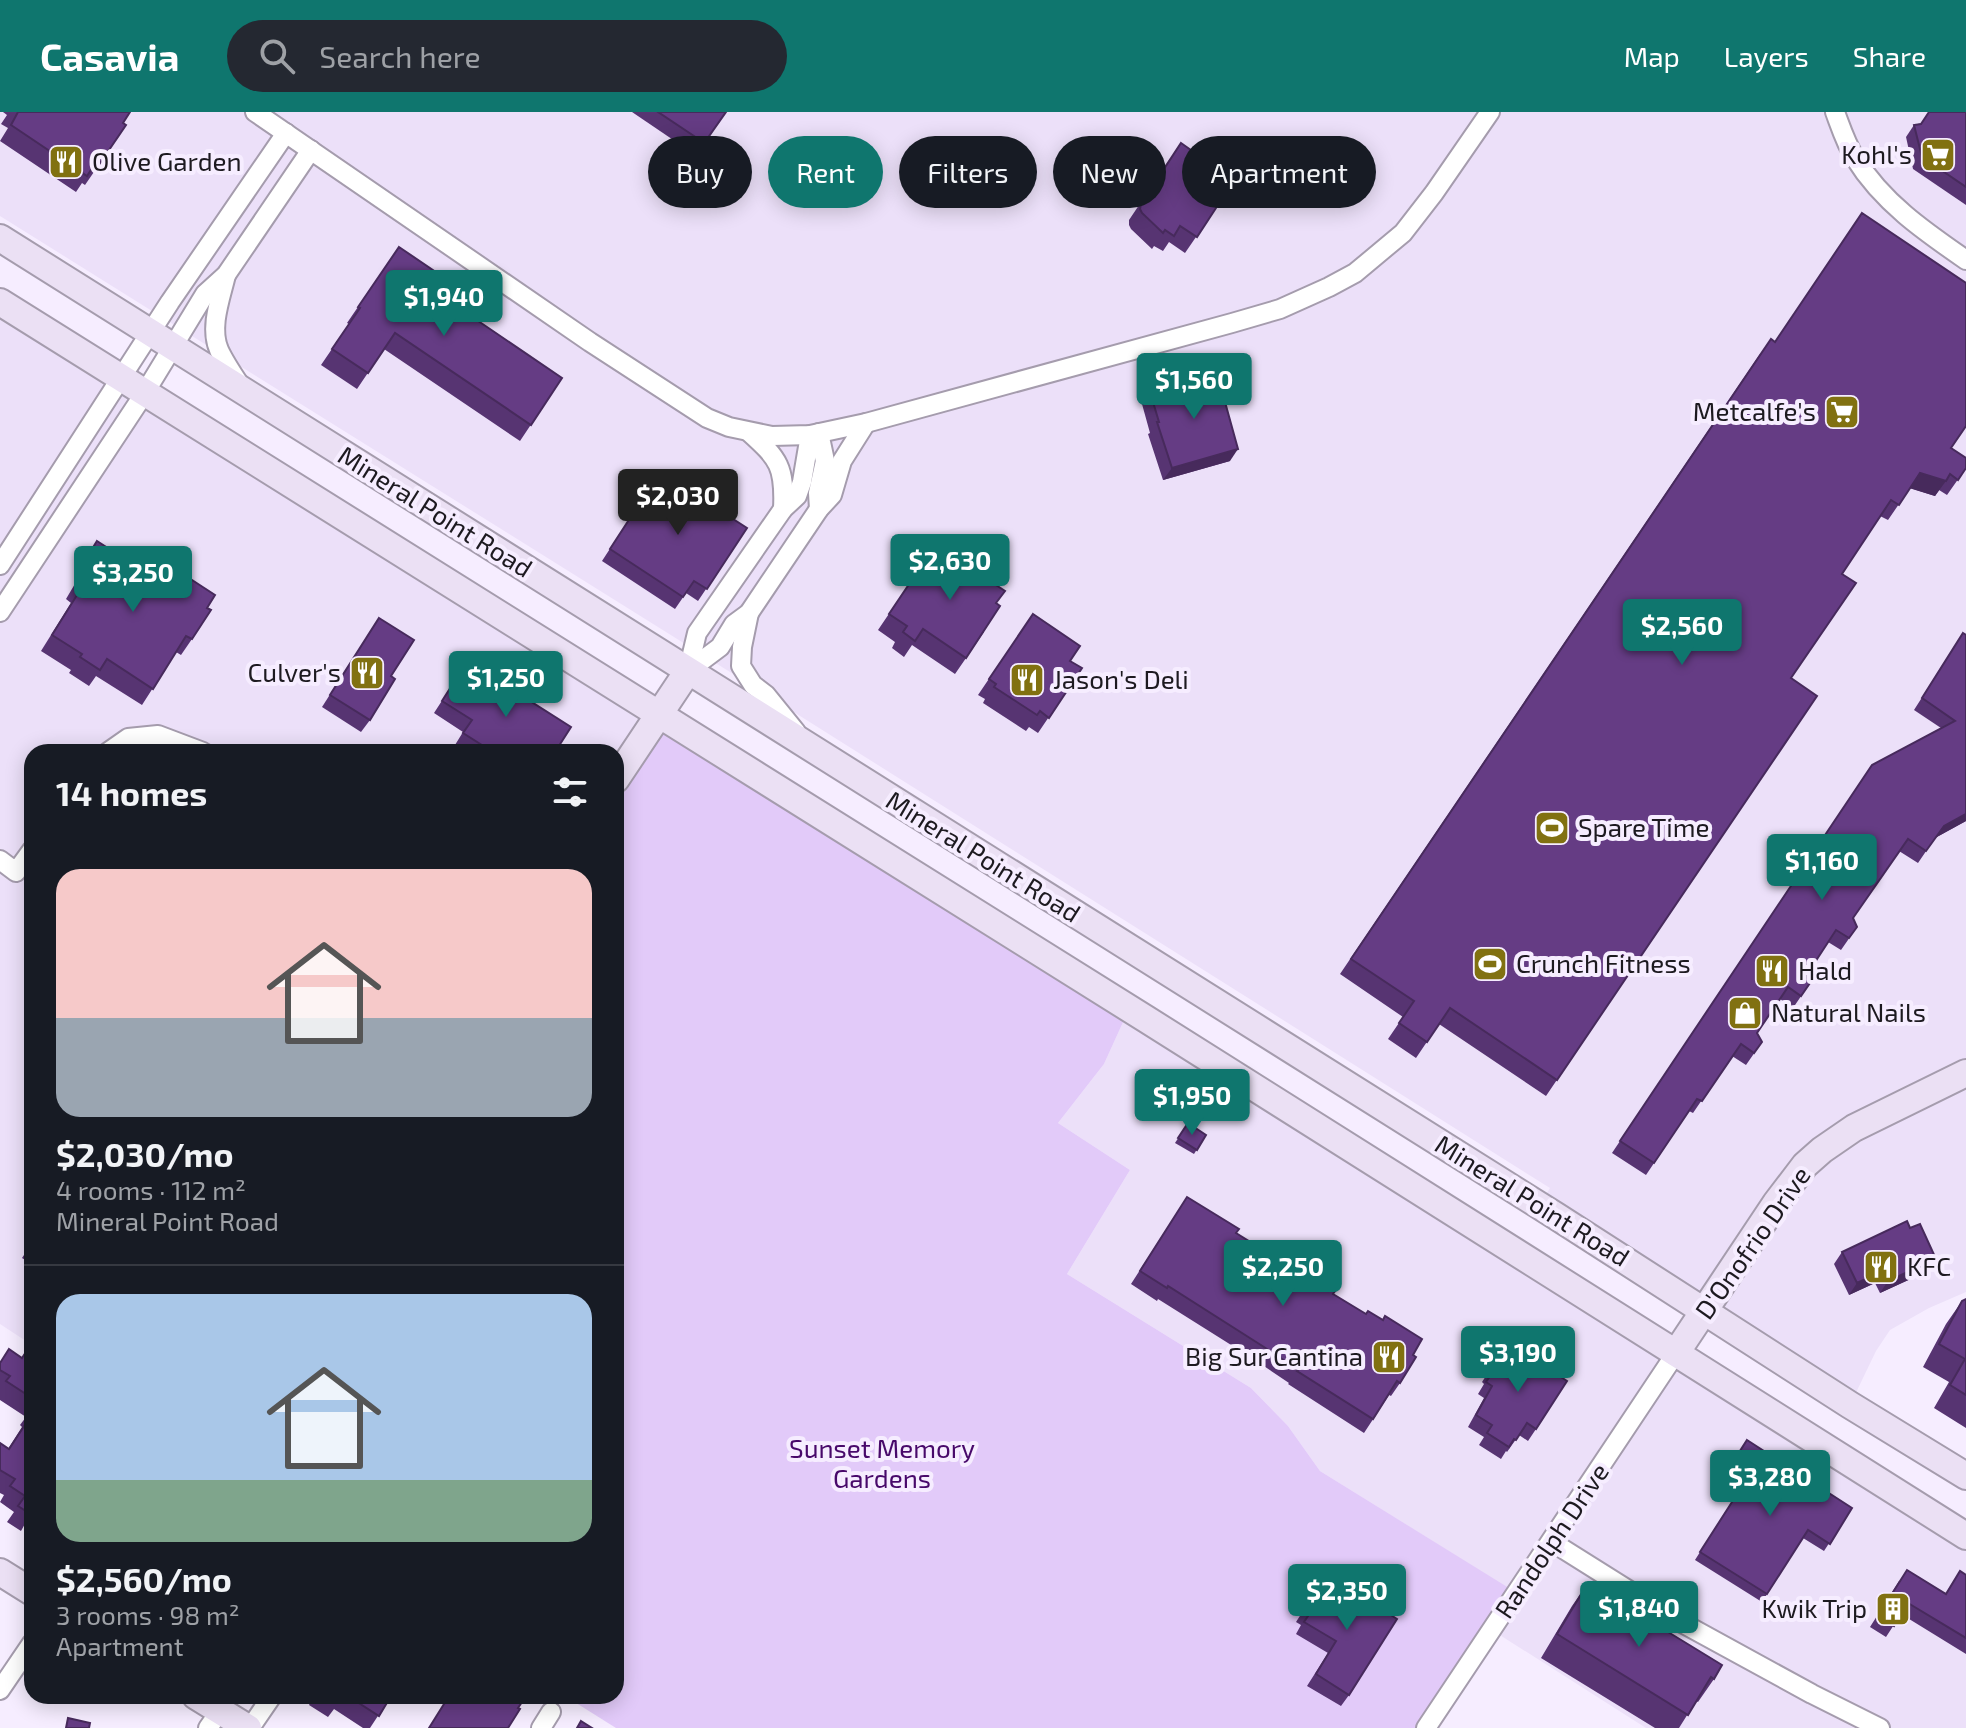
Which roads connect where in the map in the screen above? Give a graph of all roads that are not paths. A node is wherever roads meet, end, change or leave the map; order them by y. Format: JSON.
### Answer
{"nodes":[{"id":1,"x":255,"y":112,"type":"edge"},
{"id":2,"x":1490,"y":112,"type":"edge"},
{"id":3,"x":1835,"y":112,"type":"edge"},
{"id":4,"x":286,"y":133,"type":"junction"},
{"id":5,"x":311,"y":150,"type":"junction"},
{"id":6,"x":0,"y":238,"type":"edge"},
{"id":7,"x":1966,"y":260,"type":"edge"},
{"id":8,"x":226,"y":275,"type":"junction"},
{"id":9,"x":0,"y":302,"type":"edge"},
{"id":10,"x":161,"y":340,"type":"junction"},
{"id":11,"x":121,"y":379,"type":"junction"},
{"id":12,"x":244,"y":392,"type":"junction"},
{"id":13,"x":144,"y":394,"type":"junction"},
{"id":14,"x":866,"y":423,"type":"junction"},
{"id":15,"x":748,"y":432,"type":"junction"},
{"id":16,"x":814,"y":434,"type":"junction"},
{"id":17,"x":783,"y":509,"type":"junction"},
{"id":18,"x":819,"y":509,"type":"junction"},
{"id":19,"x":0,"y":565,"type":"edge"},
{"id":20,"x":0,"y":612,"type":"edge"},
{"id":21,"x":749,"y":613,"type":"junction"},
{"id":22,"x":688,"y":671,"type":"junction"},
{"id":23,"x":659,"y":715,"type":"junction"},
{"id":24,"x":119,"y":744,"type":"edge"},
{"id":25,"x":182,"y":744,"type":"edge"},
{"id":26,"x":807,"y":747,"type":"junction"},
{"id":27,"x":624,"y":767,"type":"edge"},
{"id":28,"x":0,"y":860,"type":"edge"},
{"id":29,"x":24,"y":861,"type":"edge"},
{"id":30,"x":1966,"y":1073,"type":"edge"},
{"id":31,"x":1705,"y":1311,"type":"junction"},
{"id":32,"x":1676,"y":1353,"type":"junction"},
{"id":33,"x":1966,"y":1476,"type":"edge"},
{"id":34,"x":1966,"y":1536,"type":"edge"},
{"id":35,"x":1552,"y":1542,"type":"junction"},
{"id":36,"x":0,"y":1572,"type":"edge"},
{"id":37,"x":24,"y":1587,"type":"edge"},
{"id":38,"x":24,"y":1655,"type":"edge"},
{"id":39,"x":0,"y":1690,"type":"edge"},
{"id":40,"x":266,"y":1704,"type":"edge"},
{"id":41,"x":551,"y":1712,"type":"dead end"},
{"id":42,"x":214,"y":1720,"type":"edge"},
{"id":43,"x":249,"y":1728,"type":"edge"},
{"id":44,"x":541,"y":1728,"type":"edge"},
{"id":45,"x":1426,"y":1728,"type":"edge"},
{"id":46,"x":1880,"y":1728,"type":"edge"}],
"edges":[{"from":1,"to":4,"type":"street"},
{"from":2,"to":14,"type":"street"},
{"from":3,"to":7,"type":"street"},
{"from":4,"to":5,"type":"street"},
{"from":4,"to":10,"type":"street"},
{"from":5,"to":8,"type":"street"},
{"from":5,"to":15,"type":"street"},
{"from":6,"to":10,"type":"main road","name":"Mineral Point Road"},
{"from":8,"to":10,"type":"street"},
{"from":8,"to":12,"type":"street"},
{"from":9,"to":11,"type":"main road","name":"Mineral Point Road"},
{"from":10,"to":11,"type":"street"},
{"from":10,"to":12,"type":"main road","name":"Mineral Point Road"},
{"from":10,"to":13,"type":"street"},
{"from":11,"to":13,"type":"main road","name":"Mineral Point Road"},
{"from":11,"to":19,"type":"street"},
{"from":12,"to":22,"type":"main road","name":"Mineral Point Road"},
{"from":13,"to":20,"type":"street"},
{"from":13,"to":23,"type":"main road","name":"Mineral Point Road"},
{"from":14,"to":16,"type":"street"},
{"from":14,"to":18,"type":"street"},
{"from":15,"to":16,"type":"street"},
{"from":15,"to":17,"type":"street"},
{"from":16,"to":17,"type":"street"},
{"from":16,"to":18,"type":"street"},
{"from":17,"to":22,"type":"street"},
{"from":18,"to":21,"type":"street"},
{"from":21,"to":22,"type":"street"},
{"from":21,"to":26,"type":"street"},
{"from":22,"to":23,"type":"main road"},
{"from":22,"to":26,"type":"main road","name":"Mineral Point Road"},
{"from":23,"to":27,"type":"main road"},
{"from":23,"to":32,"type":"main road","name":"Mineral Point Road"},
{"from":24,"to":25,"type":"street"},
{"from":26,"to":31,"type":"main road","name":"Mineral Point Road"},
{"from":28,"to":29,"type":"street"},
{"from":30,"to":31,"type":"main road","name":"D'Onofrio Drive"},
{"from":31,"to":32,"type":"main road","name":"D'Onofrio Drive"},
{"from":31,"to":33,"type":"main road","name":"Mineral Point Road"},
{"from":32,"to":34,"type":"main road","name":"Mineral Point Road"},
{"from":32,"to":35,"type":"street","name":"Randolph Drive"},
{"from":35,"to":45,"type":"street","name":"Randolph Drive"},
{"from":35,"to":46,"type":"street"},
{"from":36,"to":37,"type":"main road"},
{"from":38,"to":39,"type":"street"},
{"from":40,"to":43,"type":"street"},
{"from":41,"to":44,"type":"street"},
{"from":42,"to":43,"type":"main road"}]}
